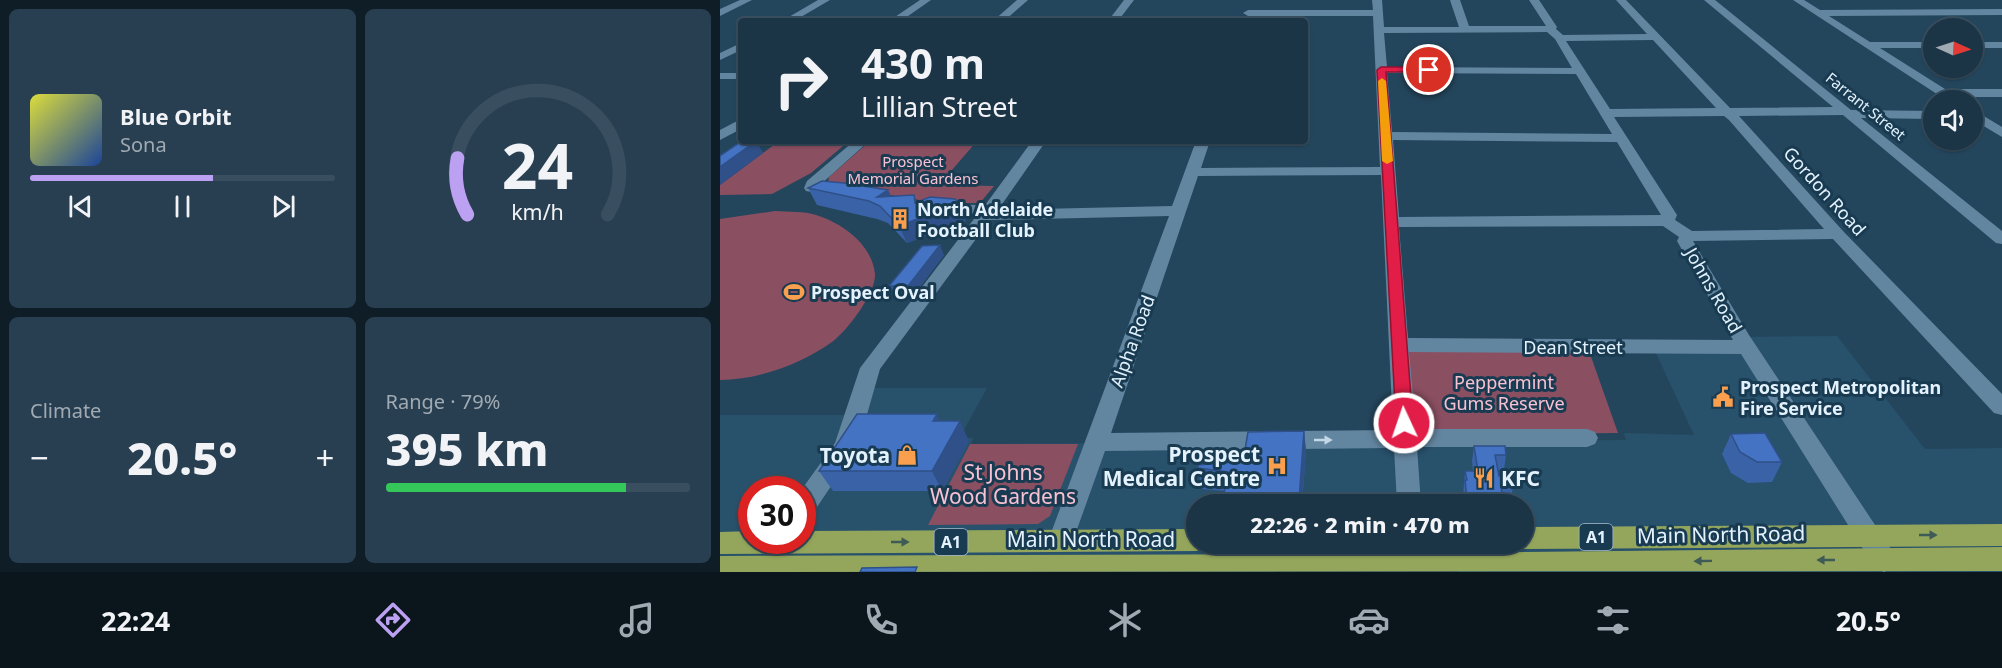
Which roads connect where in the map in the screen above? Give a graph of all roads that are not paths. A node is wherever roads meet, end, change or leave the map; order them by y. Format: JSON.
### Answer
{"nodes":[{"id":1,"x":747,"y":0,"type":"edge"},
{"id":2,"x":825,"y":0,"type":"edge"},
{"id":3,"x":926,"y":0,"type":"edge"},
{"id":4,"x":1023,"y":0,"type":"edge"},
{"id":5,"x":1129,"y":0,"type":"edge"},
{"id":6,"x":1455,"y":0,"type":"edge"},
{"id":7,"x":1534,"y":0,"type":"edge"},
{"id":8,"x":1621,"y":0,"type":"edge"},
{"id":9,"x":1709,"y":0,"type":"edge"},
{"id":10,"x":1798,"y":0,"type":"edge"},
{"id":11,"x":1251,"y":3,"type":"dead end"},
{"id":12,"x":2002,"y":12,"type":"edge"},
{"id":13,"x":720,"y":13,"type":"edge"},
{"id":14,"x":1818,"y":13,"type":"junction"},
{"id":15,"x":1378,"y":14,"type":"edge"},
{"id":16,"x":1246,"y":17,"type":"edge"},
{"id":17,"x":792,"y":18,"type":"edge"},
{"id":18,"x":899,"y":18,"type":"edge"},
{"id":19,"x":1002,"y":18,"type":"edge"},
{"id":20,"x":1115,"y":18,"type":"edge"},
{"id":21,"x":1465,"y":29,"type":"junction"},
{"id":22,"x":1555,"y":33,"type":"junction"},
{"id":23,"x":1655,"y":37,"type":"junction"},
{"id":24,"x":1867,"y":45,"type":"junction"},
{"id":25,"x":1923,"y":45,"type":"edge"},
{"id":26,"x":1983,"y":45,"type":"edge"},
{"id":27,"x":2002,"y":45,"type":"edge"},
{"id":28,"x":738,"y":48,"type":"edge"},
{"id":29,"x":720,"y":57,"type":"edge"},
{"id":30,"x":1381,"y":70,"type":"junction"},
{"id":31,"x":1579,"y":70,"type":"junction"},
{"id":32,"x":720,"y":76,"type":"edge"},
{"id":33,"x":738,"y":76,"type":"edge"},
{"id":34,"x":1936,"y":90,"type":"edge"},
{"id":35,"x":1983,"y":93,"type":"edge"},
{"id":36,"x":2002,"y":93,"type":"edge"},
{"id":37,"x":1727,"y":112,"type":"junction"},
{"id":38,"x":1605,"y":113,"type":"junction"},
{"id":39,"x":1847,"y":113,"type":"junction"},
{"id":40,"x":1923,"y":115,"type":"edge"},
{"id":41,"x":1983,"y":121,"type":"edge"},
{"id":42,"x":738,"y":125,"type":"edge"},
{"id":43,"x":2002,"y":133,"type":"edge"},
{"id":44,"x":720,"y":136,"type":"edge"},
{"id":45,"x":1386,"y":136,"type":"junction"},
{"id":46,"x":1620,"y":138,"type":"junction"},
{"id":47,"x":859,"y":144,"type":"edge"},
{"id":48,"x":1037,"y":144,"type":"edge"},
{"id":49,"x":1202,"y":144,"type":"edge"},
{"id":50,"x":1388,"y":171,"type":"junction"},
{"id":51,"x":1192,"y":172,"type":"junction"},
{"id":52,"x":848,"y":191,"type":"edge"},
{"id":53,"x":924,"y":206,"type":"edge"},
{"id":54,"x":1178,"y":212,"type":"junction"},
{"id":55,"x":981,"y":215,"type":"junction"},
{"id":56,"x":1667,"y":221,"type":"junction"},
{"id":57,"x":1391,"y":222,"type":"junction"},
{"id":58,"x":1837,"y":234,"type":"junction"},
{"id":59,"x":1688,"y":236,"type":"junction"},
{"id":60,"x":2002,"y":239,"type":"edge"},
{"id":61,"x":1399,"y":345,"type":"junction"},
{"id":62,"x":1747,"y":347,"type":"junction"},
{"id":63,"x":2002,"y":407,"type":"edge"},
{"id":64,"x":1587,"y":438,"type":"dead end"},
{"id":65,"x":1405,"y":439,"type":"junction"},
{"id":66,"x":1097,"y":442,"type":"junction"},
{"id":67,"x":816,"y":489,"type":"edge"},
{"id":68,"x":1408,"y":494,"type":"edge"},
{"id":69,"x":2002,"y":535,"type":"edge"},
{"id":70,"x":1750,"y":536,"type":"junction"},
{"id":71,"x":1870,"y":536,"type":"junction"},
{"id":72,"x":1534,"y":538,"type":"edge"},
{"id":73,"x":1186,"y":540,"type":"edge"},
{"id":74,"x":1061,"y":541,"type":"junction"},
{"id":75,"x":738,"y":542,"type":"edge"},
{"id":76,"x":816,"y":542,"type":"edge"},
{"id":77,"x":841,"y":542,"type":"junction"},
{"id":78,"x":720,"y":543,"type":"edge"},
{"id":79,"x":2002,"y":559,"type":"edge"},
{"id":80,"x":1884,"y":560,"type":"junction"},
{"id":81,"x":1052,"y":566,"type":"junction"},
{"id":82,"x":1764,"y":566,"type":"edge"},
{"id":83,"x":720,"y":568,"type":"edge"},
{"id":84,"x":1458,"y":568,"type":"edge"},
{"id":85,"x":1105,"y":569,"type":"edge"},
{"id":86,"x":825,"y":570,"type":"edge"}],
"edges":[{"from":1,"to":13,"type":"street"},
{"from":2,"to":17,"type":"street"},
{"from":3,"to":18,"type":"street"},
{"from":4,"to":19,"type":"street"},
{"from":5,"to":20,"type":"street"},
{"from":6,"to":21,"type":"street"},
{"from":7,"to":22,"type":"street"},
{"from":8,"to":23,"type":"street","name":"Gordon Road"},
{"from":9,"to":39,"type":"street","name":"Farrant Street"},
{"from":10,"to":14,"type":"street"},
{"from":11,"to":16,"type":"street"},
{"from":12,"to":14,"type":"street"},
{"from":14,"to":24,"type":"street"},
{"from":15,"to":16,"type":"street"},
{"from":15,"to":21,"type":"street"},
{"from":15,"to":30,"type":"street"},
{"from":21,"to":22,"type":"street"},
{"from":22,"to":23,"type":"street"},
{"from":22,"to":31,"type":"street"},
{"from":23,"to":37,"type":"street","name":"Gordon Road"},
{"from":24,"to":25,"type":"street"},
{"from":24,"to":34,"type":"street"},
{"from":26,"to":27,"type":"street"},
{"from":28,"to":29,"type":"street"},
{"from":30,"to":31,"type":"street"},
{"from":30,"to":45,"type":"street"},
{"from":31,"to":38,"type":"street"},
{"from":32,"to":33,"type":"street"},
{"from":35,"to":36,"type":"street"},
{"from":37,"to":38,"type":"street"},
{"from":37,"to":39,"type":"street"},
{"from":37,"to":58,"type":"street","name":"Gordon Road"},
{"from":38,"to":46,"type":"street"},
{"from":39,"to":40,"type":"street"},
{"from":39,"to":60,"type":"street","name":"Farrant Street"},
{"from":41,"to":43,"type":"street"},
{"from":42,"to":44,"type":"street"},
{"from":45,"to":46,"type":"street"},
{"from":45,"to":50,"type":"street"},
{"from":46,"to":56,"type":"street"},
{"from":47,"to":52,"type":"street"},
{"from":48,"to":55,"type":"street"},
{"from":49,"to":51,"type":"street","name":"Alpha Road"},
{"from":50,"to":51,"type":"street"},
{"from":50,"to":57,"type":"street"},
{"from":51,"to":54,"type":"street","name":"Alpha Road"},
{"from":53,"to":55,"type":"street"},
{"from":54,"to":55,"type":"street"},
{"from":54,"to":66,"type":"street","name":"Alpha Road"},
{"from":55,"to":67,"type":"street"},
{"from":56,"to":57,"type":"street"},
{"from":56,"to":59,"type":"street","name":"Johns Road"},
{"from":57,"to":61,"type":"street"},
{"from":58,"to":59,"type":"street"},
{"from":58,"to":63,"type":"street","name":"Gordon Road"},
{"from":59,"to":62,"type":"street","name":"Johns Road"},
{"from":61,"to":62,"type":"street","name":"Dean Street"},
{"from":61,"to":65,"type":"street"},
{"from":62,"to":71,"type":"street","name":"Johns Road"},
{"from":64,"to":65,"type":"street"},
{"from":66,"to":65,"type":"street","one_way":true},
{"from":65,"to":68,"type":"street"},
{"from":66,"to":74,"type":"street","name":"Alpha Road"},
{"from":71,"to":69,"type":"highway","name":"Main North Road","number":"A1","one_way":true},
{"from":70,"to":71,"type":"highway","name":"Main North Road","number":"A1"},
{"from":70,"to":72,"type":"highway","name":"Main North Road","number":"A1"},
{"from":70,"to":82,"type":"street"},
{"from":71,"to":80,"type":"street","name":"Johns Road"},
{"from":73,"to":74,"type":"highway","name":"Main North Road","number":"A1"},
{"from":77,"to":74,"type":"highway","name":"Main North Road","number":"A1","one_way":true},
{"from":74,"to":81,"type":"highway"},
{"from":75,"to":78,"type":"highway","name":"Main North Road","number":"A1"},
{"from":76,"to":77,"type":"highway","name":"Main North Road","number":"A1"},
{"from":77,"to":86,"type":"highway"},
{"from":79,"to":80,"type":"highway","name":"Main North Road","number":"A1"},
{"from":80,"to":82,"type":"highway","name":"Main North Road","number":"A1","one_way":true},
{"from":81,"to":85,"type":"highway","name":"Main North Road","number":"A1"},
{"from":81,"to":86,"type":"highway","name":"Main North Road","number":"A1"},
{"from":82,"to":84,"type":"highway","name":"Main North Road","number":"A1","one_way":true},
{"from":83,"to":86,"type":"highway","name":"Main North Road","number":"A1"},
{"from":84,"to":85,"type":"highway","name":"Main North Road","number":"A1"}]}
